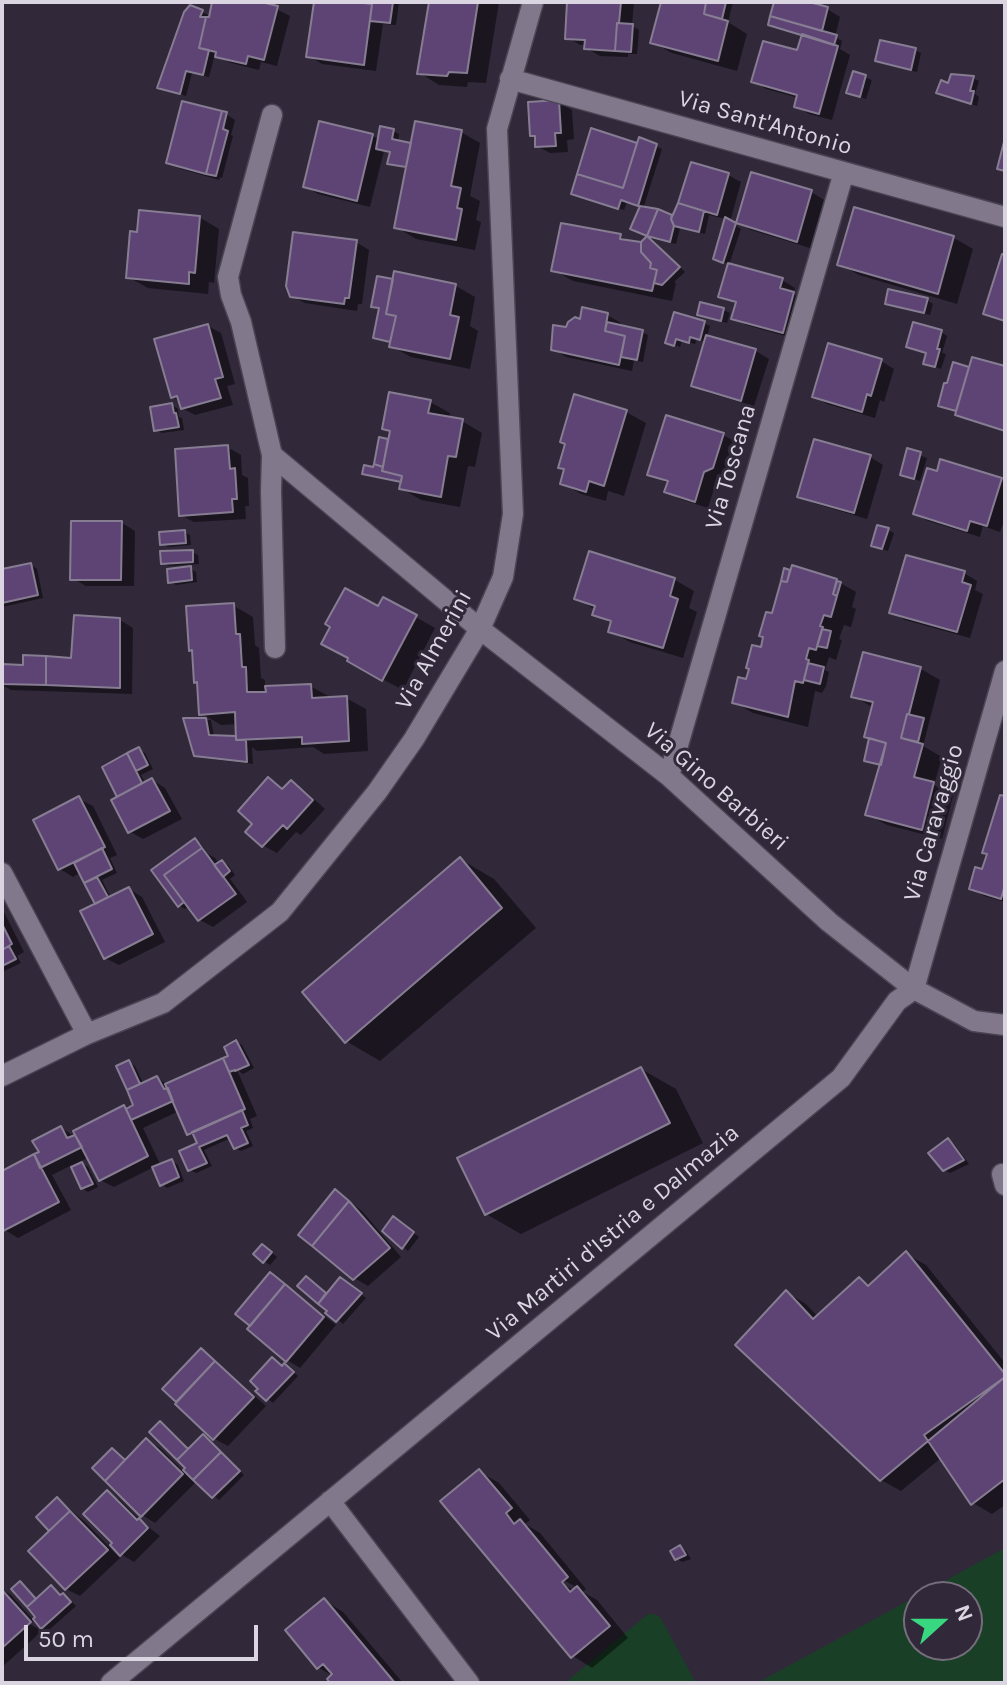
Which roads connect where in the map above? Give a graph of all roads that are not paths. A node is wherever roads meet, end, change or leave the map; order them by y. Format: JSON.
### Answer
{"nodes":[{"id":1,"x":533,"y":2,"type":"edge"},
{"id":2,"x":510,"y":79,"type":"junction"},
{"id":3,"x":272,"y":115,"type":"dead end"},
{"id":4,"x":844,"y":172,"type":"junction"},
{"id":5,"x":1005,"y":217,"type":"edge"},
{"id":6,"x":272,"y":455,"type":"junction"},
{"id":7,"x":480,"y":629,"type":"junction"},
{"id":8,"x":275,"y":648,"type":"dead end"},
{"id":9,"x":1005,"y":671,"type":"edge"},
{"id":10,"x":669,"y":776,"type":"junction"},
{"id":11,"x":2,"y":873,"type":"edge"},
{"id":12,"x":914,"y":989,"type":"junction"},
{"id":13,"x":1005,"y":1025,"type":"edge"},
{"id":14,"x":87,"y":1034,"type":"junction"},
{"id":15,"x":2,"y":1076,"type":"edge"},
{"id":16,"x":330,"y":1501,"type":"junction"},
{"id":17,"x":111,"y":1683,"type":"edge"},
{"id":18,"x":469,"y":1683,"type":"edge"}],
"edges":[{"from":1,"to":2,"type":"street","name":"Via Almerini"},
{"from":2,"to":4,"type":"street","name":"Via Sant'Antonio"},
{"from":2,"to":7,"type":"street","name":"Via Almerini"},
{"from":3,"to":6,"type":"street"},
{"from":4,"to":5,"type":"street","name":"Via Sant'Antonio"},
{"from":4,"to":10,"type":"street","name":"Via Toscana"},
{"from":6,"to":7,"type":"street","name":"Via Gino Barbieri"},
{"from":6,"to":8,"type":"street"},
{"from":7,"to":10,"type":"street","name":"Via Gino Barbieri"},
{"from":7,"to":14,"type":"street","name":"Via Almerini"},
{"from":9,"to":12,"type":"street","name":"Via Caravaggio"},
{"from":10,"to":12,"type":"street","name":"Via Gino Barbieri"},
{"from":11,"to":14,"type":"street"},
{"from":12,"to":13,"type":"street","name":"Via Gino Barbieri"},
{"from":12,"to":16,"type":"street","name":"Via Martiri d'Istria e Dalmazia"},
{"from":14,"to":15,"type":"street","name":"Via Almerini"},
{"from":16,"to":17,"type":"street","name":"Via Martiri d'Istria e Dalmazia"},
{"from":16,"to":18,"type":"street"}]}
